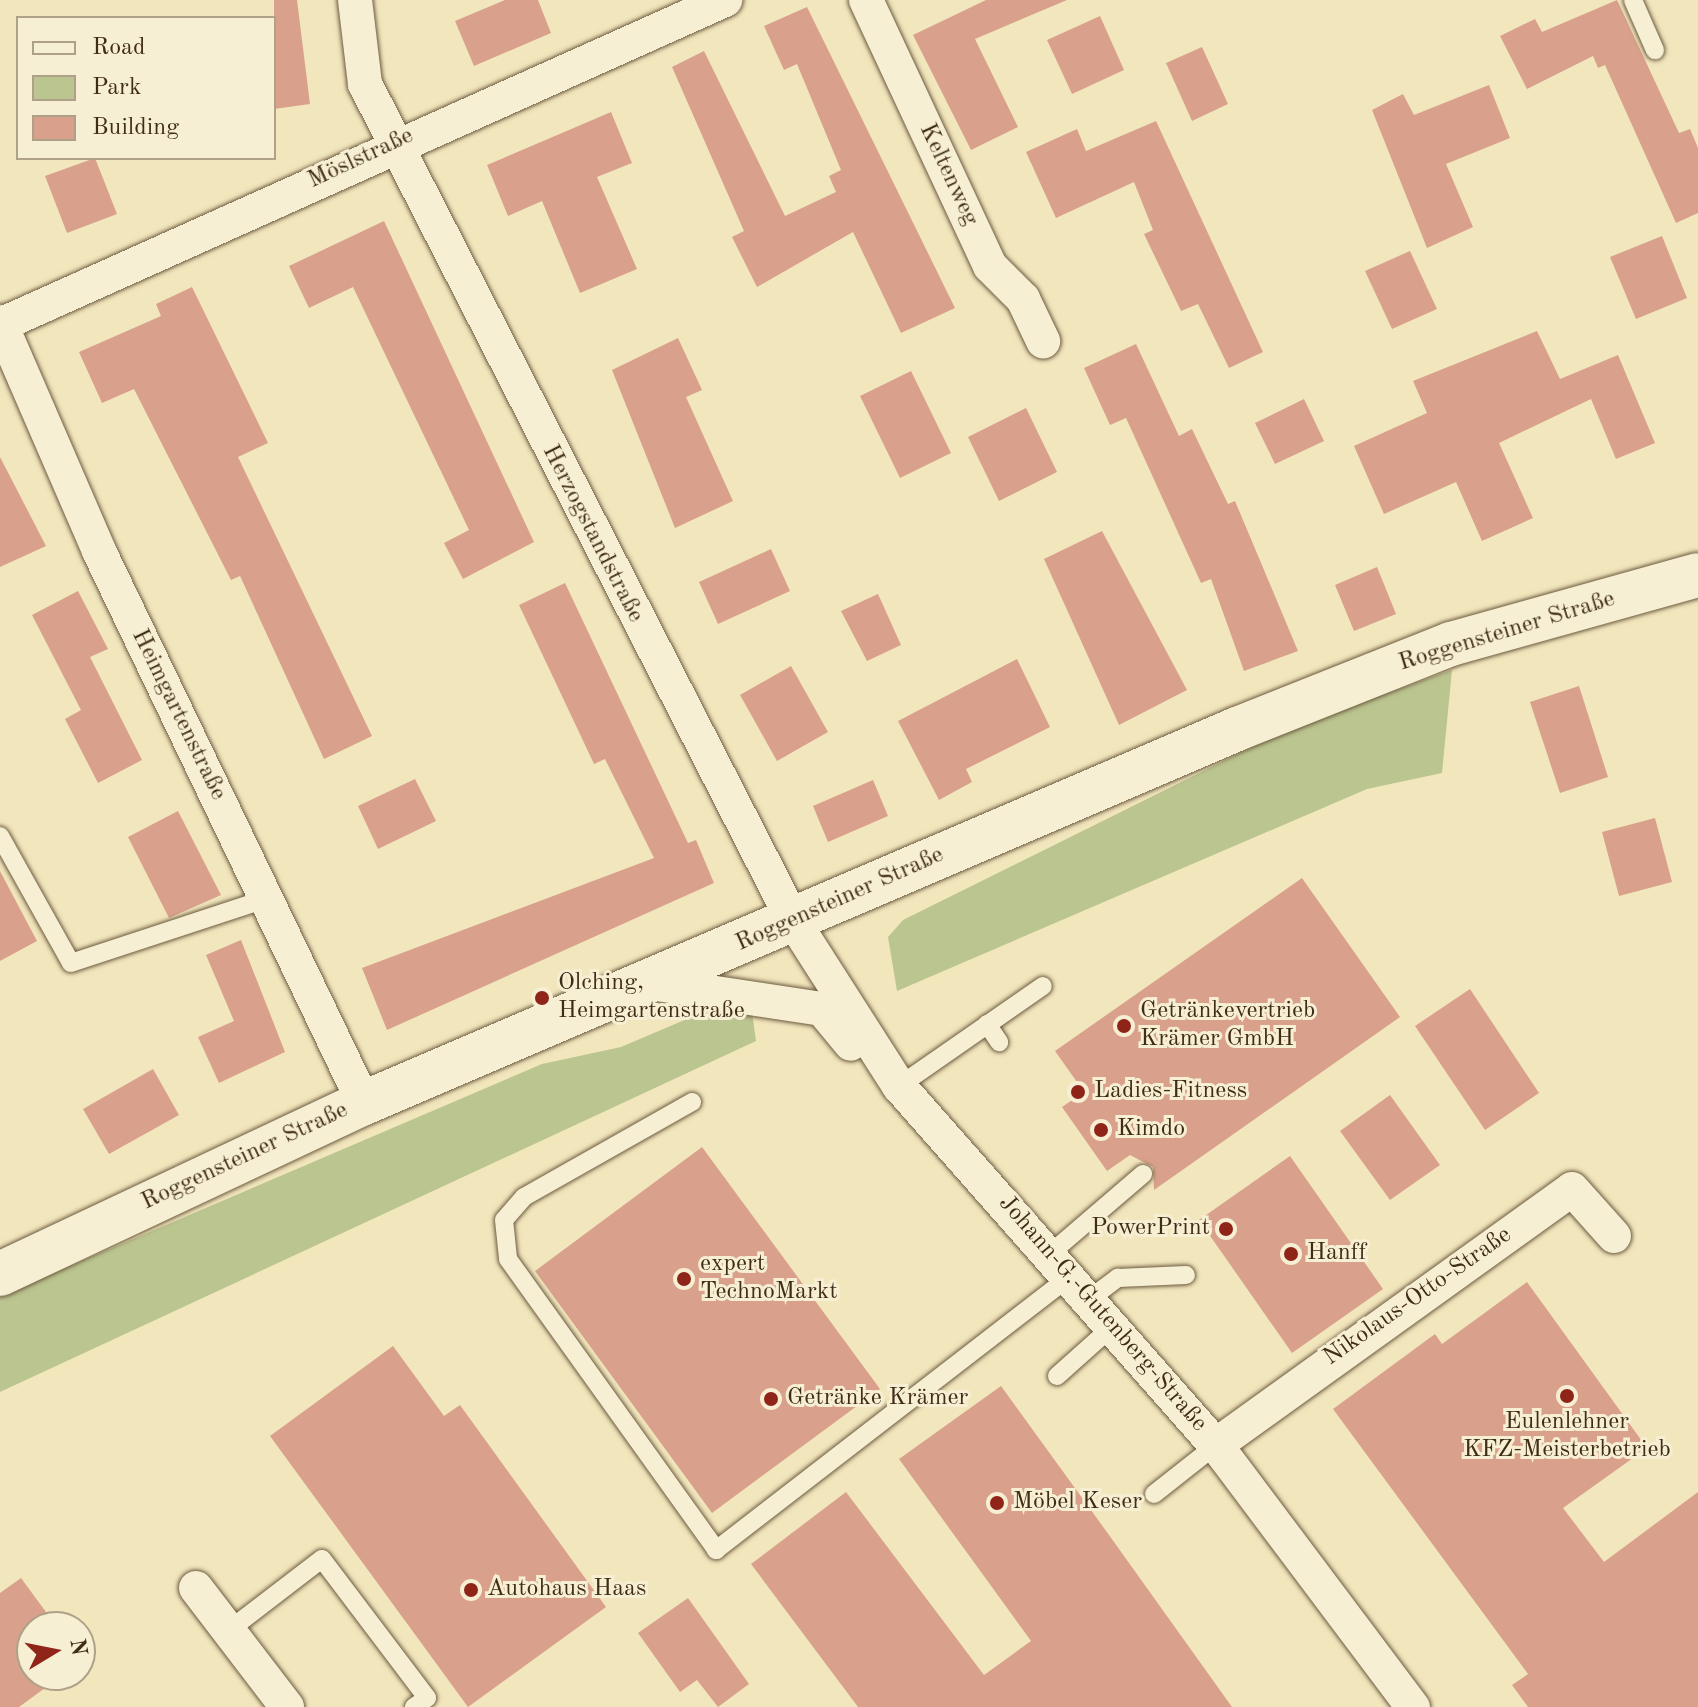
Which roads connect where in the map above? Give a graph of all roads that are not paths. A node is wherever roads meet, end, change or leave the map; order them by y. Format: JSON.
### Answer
{"nodes":[{"id":1,"x":355,"y":0,"type":"edge"},
{"id":2,"x":725,"y":0,"type":"edge"},
{"id":3,"x":866,"y":0,"type":"edge"},
{"id":4,"x":1633,"y":0,"type":"edge"},
{"id":5,"x":1655,"y":50,"type":"dead end"},
{"id":6,"x":395,"y":143,"type":"junction"},
{"id":7,"x":0,"y":324,"type":"edge"},
{"id":8,"x":1043,"y":341,"type":"dead end"},
{"id":9,"x":1698,"y":575,"type":"edge"},
{"id":10,"x":0,"y":836,"type":"edge"},
{"id":11,"x":266,"y":899,"type":"junction"},
{"id":12,"x":794,"y":922,"type":"junction"},
{"id":13,"x":650,"y":983,"type":"junction"},
{"id":14,"x":1043,"y":986,"type":"dead end"},
{"id":15,"x":987,"y":1024,"type":"junction"},
{"id":16,"x":999,"y":1042,"type":"dead end"},
{"id":17,"x":895,"y":1080,"type":"junction"},
{"id":18,"x":692,"y":1102,"type":"dead end"},
{"id":19,"x":364,"y":1103,"type":"junction"},
{"id":20,"x":1143,"y":1174,"type":"dead end"},
{"id":21,"x":1614,"y":1236,"type":"dead end"},
{"id":22,"x":0,"y":1274,"type":"edge"},
{"id":23,"x":1071,"y":1275,"type":"junction"},
{"id":24,"x":1186,"y":1275,"type":"dead end"},
{"id":25,"x":1114,"y":1325,"type":"junction"},
{"id":26,"x":1057,"y":1376,"type":"dead end"},
{"id":27,"x":1216,"y":1445,"type":"junction"},
{"id":28,"x":1154,"y":1494,"type":"dead end"},
{"id":29,"x":196,"y":1588,"type":"dead end"},
{"id":30,"x":228,"y":1631,"type":"junction"},
{"id":31,"x":287,"y":1707,"type":"edge"},
{"id":32,"x":414,"y":1707,"type":"edge"},
{"id":33,"x":1413,"y":1707,"type":"edge"}],
"edges":[{"from":1,"to":6,"type":"street","name":"Herzogstandstraße"},
{"from":2,"to":6,"type":"street","name":"Möslstraße"},
{"from":3,"to":8,"type":"street","name":"Keltenweg"},
{"from":4,"to":5,"type":"lane"},
{"from":6,"to":7,"type":"street","name":"Möslstraße"},
{"from":6,"to":12,"type":"street","name":"Herzogstandstraße"},
{"from":7,"to":11,"type":"street","name":"Heimgartenstraße"},
{"from":9,"to":12,"type":"main road","name":"Roggensteiner Straße"},
{"from":10,"to":11,"type":"lane"},
{"from":11,"to":19,"type":"street","name":"Heimgartenstraße"},
{"from":12,"to":13,"type":"main road","name":"Roggensteiner Straße"},
{"from":12,"to":17,"type":"street","name":"Johann-G.-Gutenberg-Straße"},
{"from":13,"to":17,"type":"street"},
{"from":13,"to":19,"type":"main road","name":"Roggensteiner Straße"},
{"from":14,"to":15,"type":"lane"},
{"from":15,"to":16,"type":"lane"},
{"from":15,"to":17,"type":"lane"},
{"from":17,"to":23,"type":"street","name":"Johann-G.-Gutenberg-Straße"},
{"from":18,"to":23,"type":"lane"},
{"from":19,"to":22,"type":"main road","name":"Roggensteiner Straße"},
{"from":20,"to":23,"type":"lane"},
{"from":21,"to":27,"type":"street","name":"Nikolaus-Otto-Straße"},
{"from":23,"to":24,"type":"lane"},
{"from":23,"to":25,"type":"street","name":"Johann-G.-Gutenberg-Straße"},
{"from":25,"to":26,"type":"lane"},
{"from":25,"to":27,"type":"street","name":"Johann-G.-Gutenberg-Straße"},
{"from":27,"to":28,"type":"lane"},
{"from":27,"to":33,"type":"street","name":"Johann-G.-Gutenberg-Straße"},
{"from":29,"to":30,"type":"street"},
{"from":30,"to":31,"type":"street"},
{"from":30,"to":32,"type":"lane"}]}
